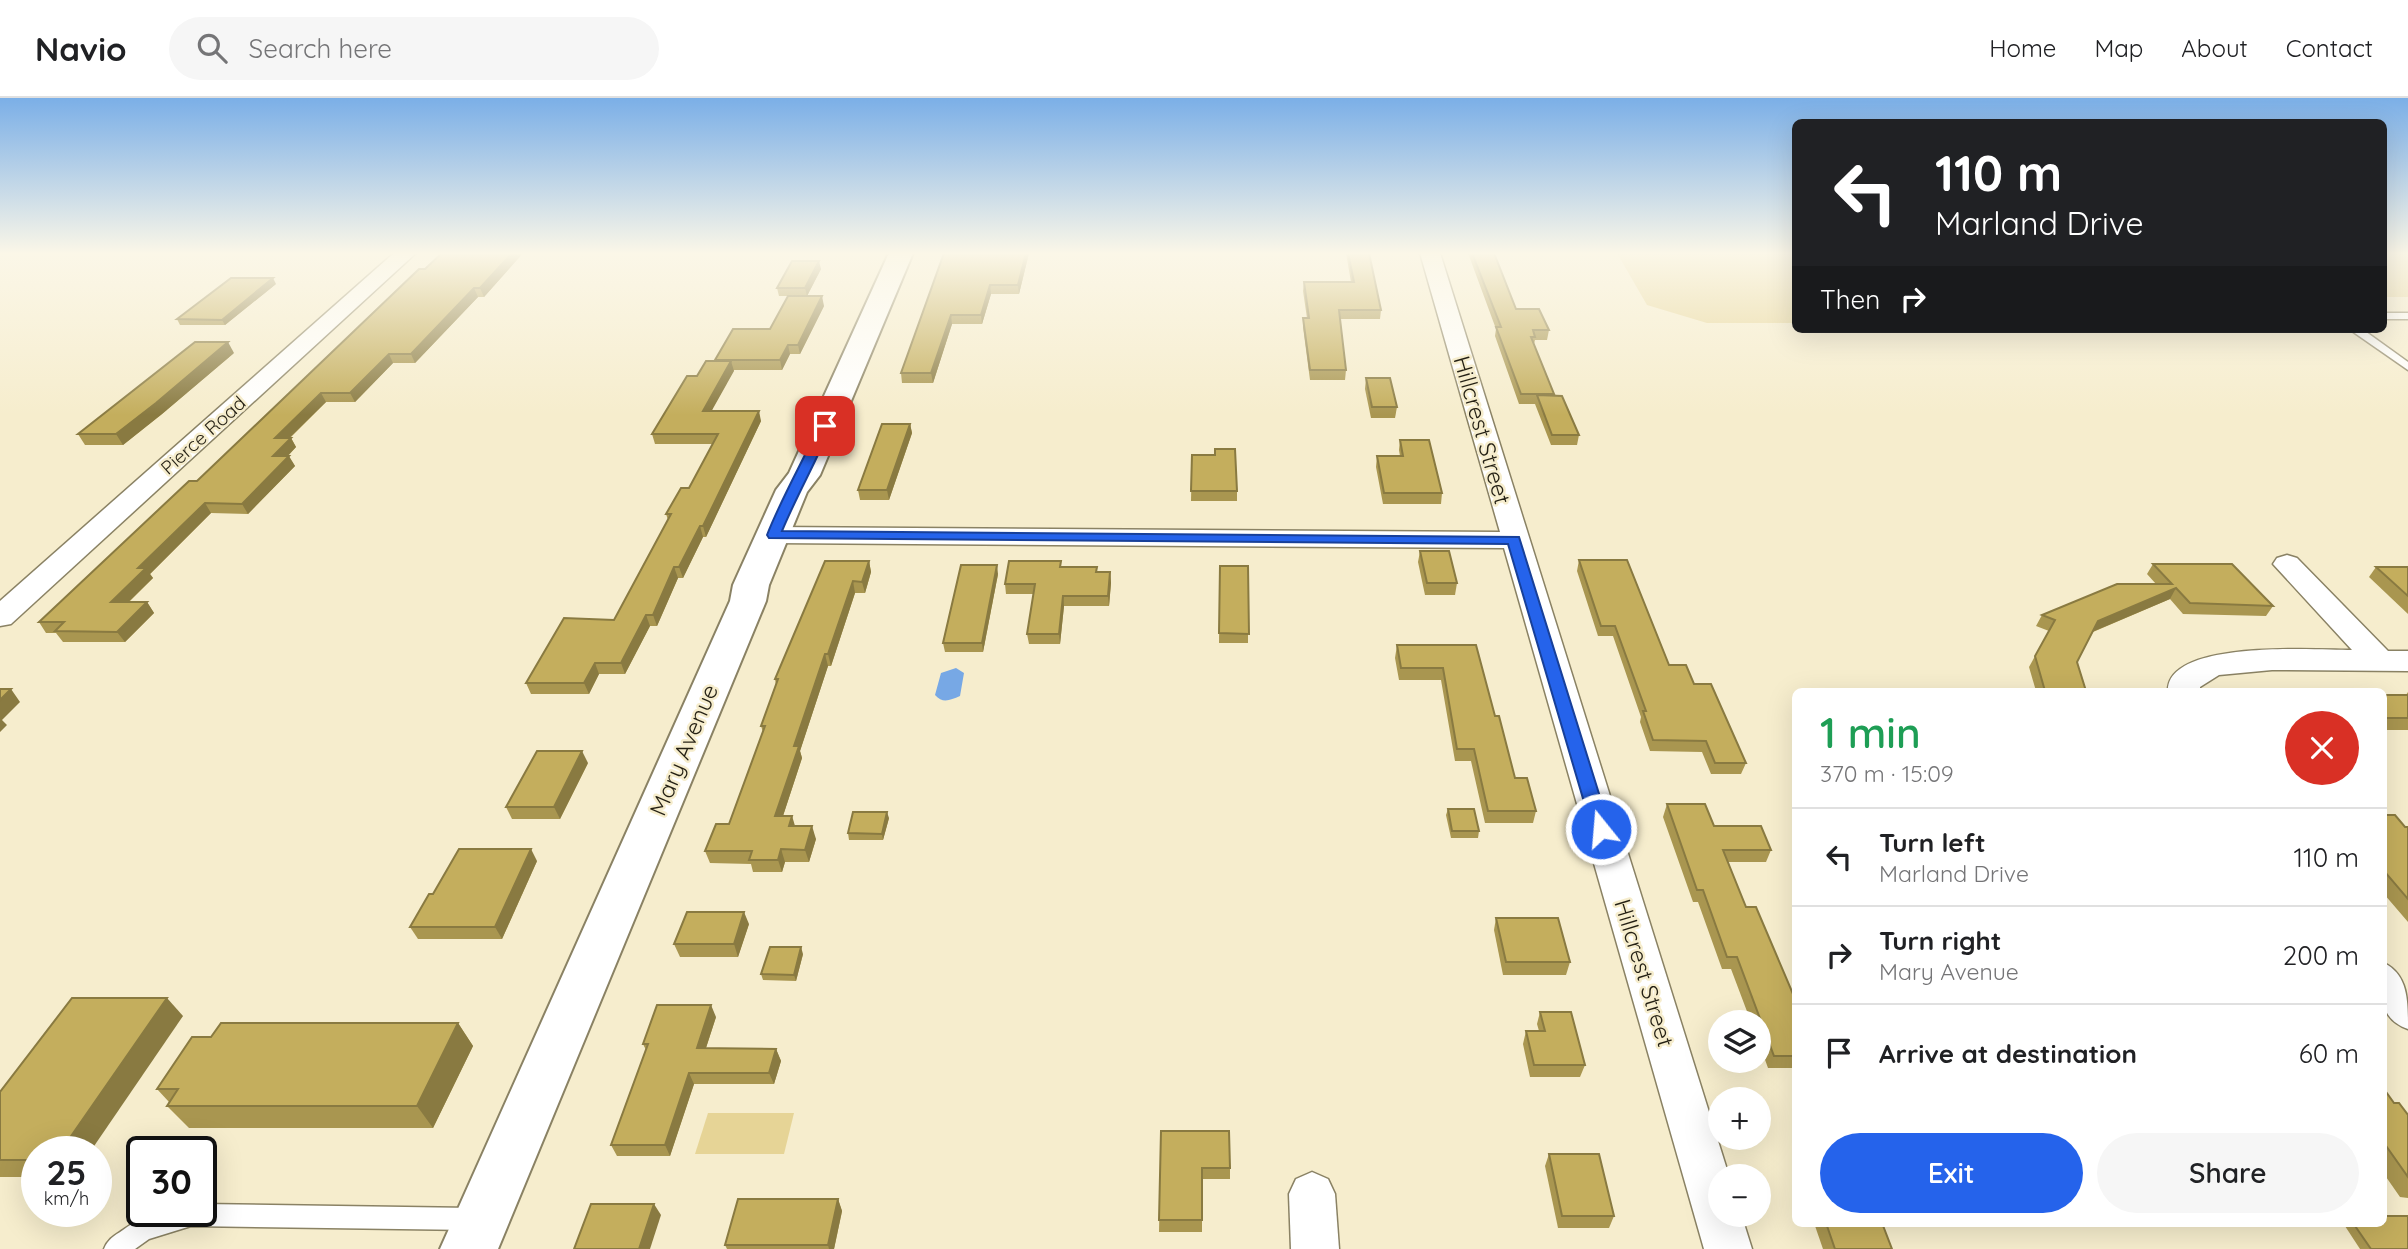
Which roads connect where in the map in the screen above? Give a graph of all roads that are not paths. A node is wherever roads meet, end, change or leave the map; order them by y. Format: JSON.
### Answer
{"nodes":[{"id":1,"x":346,"y":307,"type":"edge"},
{"id":2,"x":878,"y":307,"type":"edge"},
{"id":3,"x":1446,"y":307,"type":"edge"},
{"id":4,"x":2387,"y":316,"type":"edge"},
{"id":5,"x":2408,"y":316,"type":"edge"},
{"id":6,"x":2361,"y":333,"type":"edge"},
{"id":7,"x":2408,"y":367,"type":"edge"},
{"id":8,"x":774,"y":535,"type":"junction"},
{"id":9,"x":1514,"y":540,"type":"junction"},
{"id":10,"x":2287,"y":564,"type":"dead end"},
{"id":11,"x":0,"y":617,"type":"edge"},
{"id":12,"x":2394,"y":661,"type":"edge"},
{"id":13,"x":2183,"y":688,"type":"edge"},
{"id":14,"x":2387,"y":984,"type":"edge"},
{"id":15,"x":2408,"y":1012,"type":"edge"},
{"id":16,"x":1312,"y":1194,"type":"dead end"},
{"id":17,"x":475,"y":1234,"type":"edge"},
{"id":18,"x":116,"y":1249,"type":"edge"},
{"id":19,"x":1315,"y":1249,"type":"edge"},
{"id":20,"x":1728,"y":1249,"type":"edge"}],
"edges":[{"from":1,"to":11,"type":"street","name":"Pierce Road"},
{"from":2,"to":8,"type":"street","name":"Mary Avenue"},
{"from":3,"to":9,"type":"street","name":"Hillcrest Street"},
{"from":4,"to":5,"type":"lane"},
{"from":6,"to":7,"type":"lane"},
{"from":8,"to":9,"type":"street"},
{"from":8,"to":17,"type":"street","name":"Mary Avenue"},
{"from":9,"to":20,"type":"street","name":"Hillcrest Street"},
{"from":10,"to":12,"type":"street"},
{"from":12,"to":13,"type":"street"},
{"from":14,"to":15,"type":"street"},
{"from":16,"to":19,"type":"street"},
{"from":17,"to":18,"type":"lane"}]}
